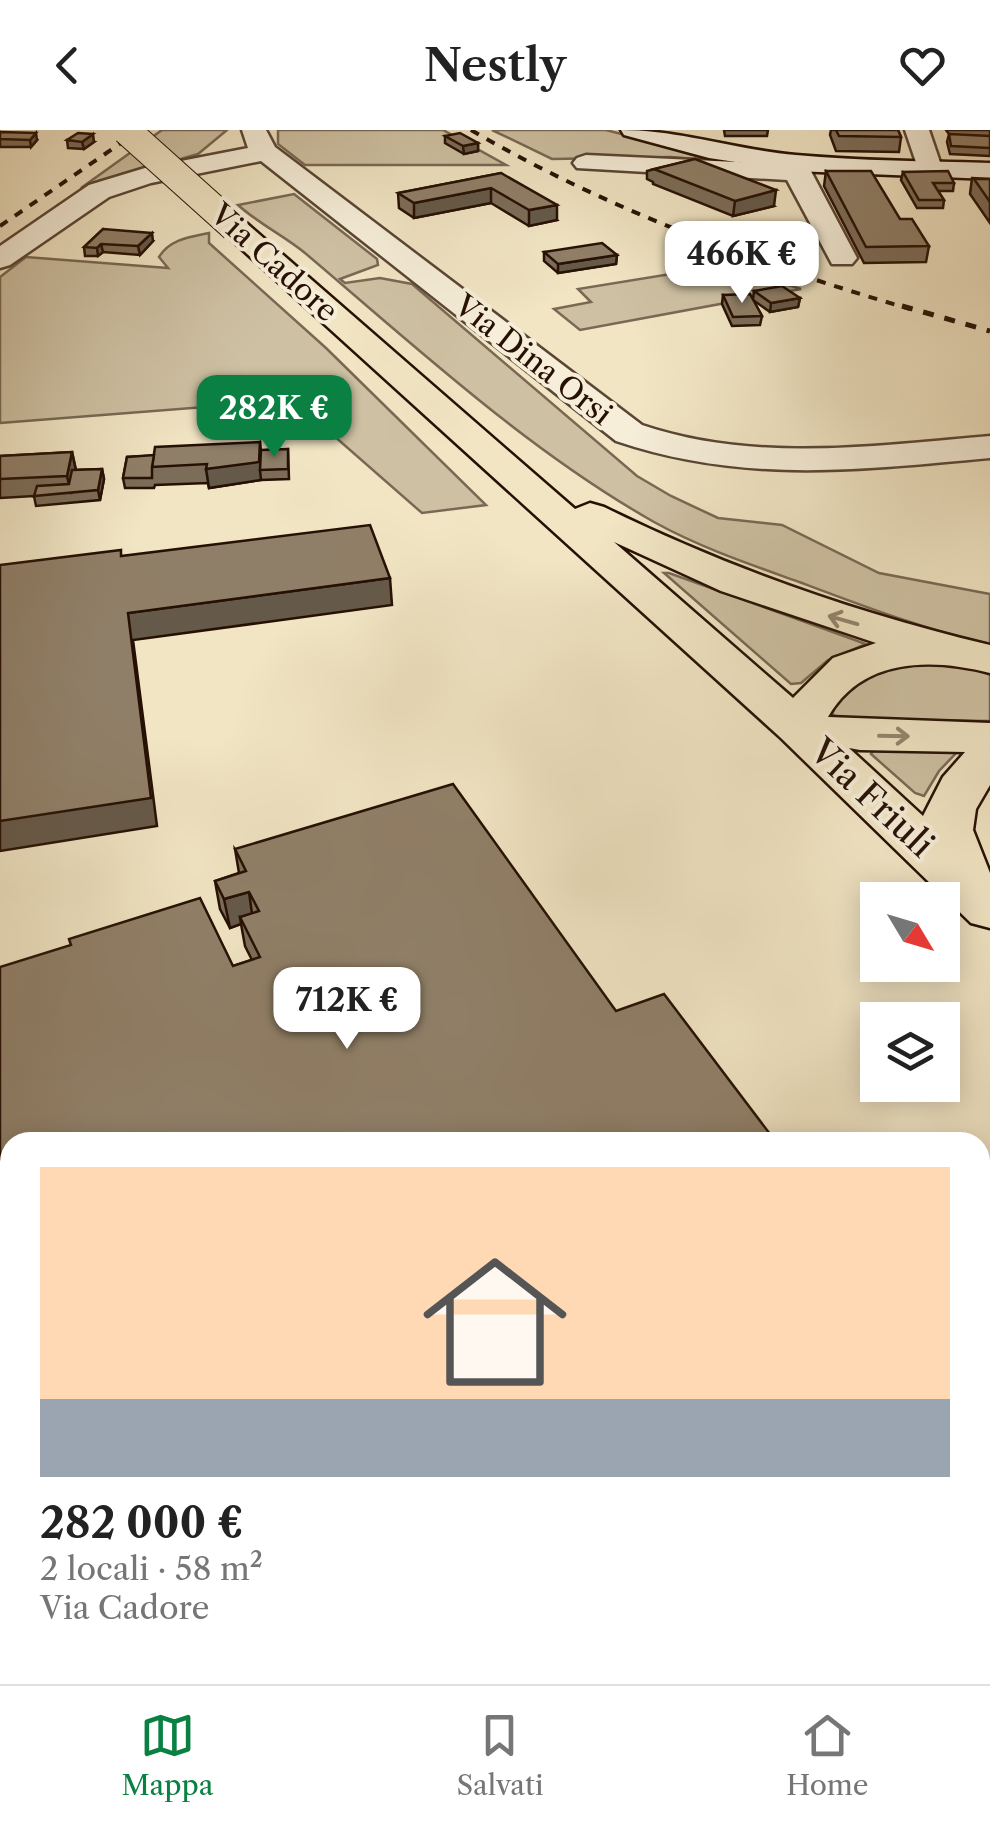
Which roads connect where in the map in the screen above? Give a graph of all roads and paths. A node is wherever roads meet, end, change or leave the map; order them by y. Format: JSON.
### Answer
{"nodes":[{"id":1,"x":126,"y":130,"type":"edge"},
{"id":2,"x":633,"y":130,"type":"edge"},
{"id":3,"x":918,"y":130,"type":"edge"},
{"id":4,"x":260,"y":141,"type":"edge"},
{"id":5,"x":586,"y":163,"type":"dead end"},
{"id":6,"x":795,"y":168,"type":"junction"},
{"id":7,"x":929,"y":168,"type":"junction"},
{"id":8,"x":990,"y":171,"type":"edge"},
{"id":9,"x":842,"y":258,"type":"dead end"},
{"id":10,"x":0,"y":259,"type":"edge"},
{"id":11,"x":990,"y":447,"type":"edge"},
{"id":12,"x":512,"y":475,"type":"junction"},
{"id":13,"x":981,"y":657,"type":"edge"},
{"id":14,"x":798,"y":728,"type":"junction"},
{"id":15,"x":990,"y":738,"type":"edge"},
{"id":16,"x":990,"y":757,"type":"edge"},
{"id":17,"x":980,"y":900,"type":"edge"}],
"edges":[{"from":1,"to":12,"type":"main road","name":"Via Cadore","bridge":true},
{"from":2,"to":6,"type":"street"},
{"from":3,"to":7,"type":"street"},
{"from":4,"to":10,"type":"street"},
{"from":4,"to":11,"type":"street","name":"Via Dina Orsi"},
{"from":5,"to":6,"type":"street"},
{"from":6,"to":7,"type":"street"},
{"from":6,"to":9,"type":"street"},
{"from":7,"to":8,"type":"street"},
{"from":13,"to":12,"type":"main road","name":"Via Cadore","one_way":true},
{"from":12,"to":14,"type":"main road","name":"Via Cadore"},
{"from":13,"to":14,"type":"main road","name":"Via Cadore"},
{"from":14,"to":15,"type":"main road","one_way":true},
{"from":14,"to":17,"type":"main road","name":"Via Friuli"},
{"from":16,"to":17,"type":"main road"}]}
